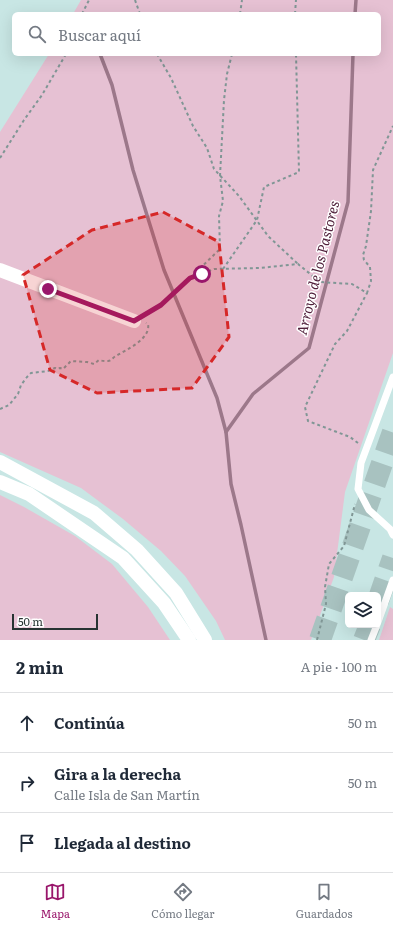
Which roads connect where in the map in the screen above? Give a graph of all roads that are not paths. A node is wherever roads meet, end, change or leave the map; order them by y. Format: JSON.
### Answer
{"nodes":[{"id":1,"x":0,"y":270,"type":"edge"},
{"id":2,"x":137,"y":319,"type":"road end"},
{"id":3,"x":393,"y":377,"type":"edge"},
{"id":4,"x":0,"y":462,"type":"edge"},
{"id":5,"x":0,"y":482,"type":"edge"},
{"id":6,"x":393,"y":535,"type":"edge"},
{"id":7,"x":393,"y":580,"type":"edge"},
{"id":8,"x":381,"y":614,"type":"edge"},
{"id":9,"x":376,"y":628,"type":"edge"},
{"id":10,"x":189,"y":640,"type":"edge"},
{"id":11,"x":205,"y":640,"type":"edge"},
{"id":12,"x":371,"y":640,"type":"edge"}],
"edges":[{"from":1,"to":2,"type":"street"},
{"from":3,"to":6,"type":"lane"},
{"from":4,"to":11,"type":"street"},
{"from":5,"to":10,"type":"street"},
{"from":7,"to":8,"type":"lane"},
{"from":9,"to":12,"type":"lane"}]}
